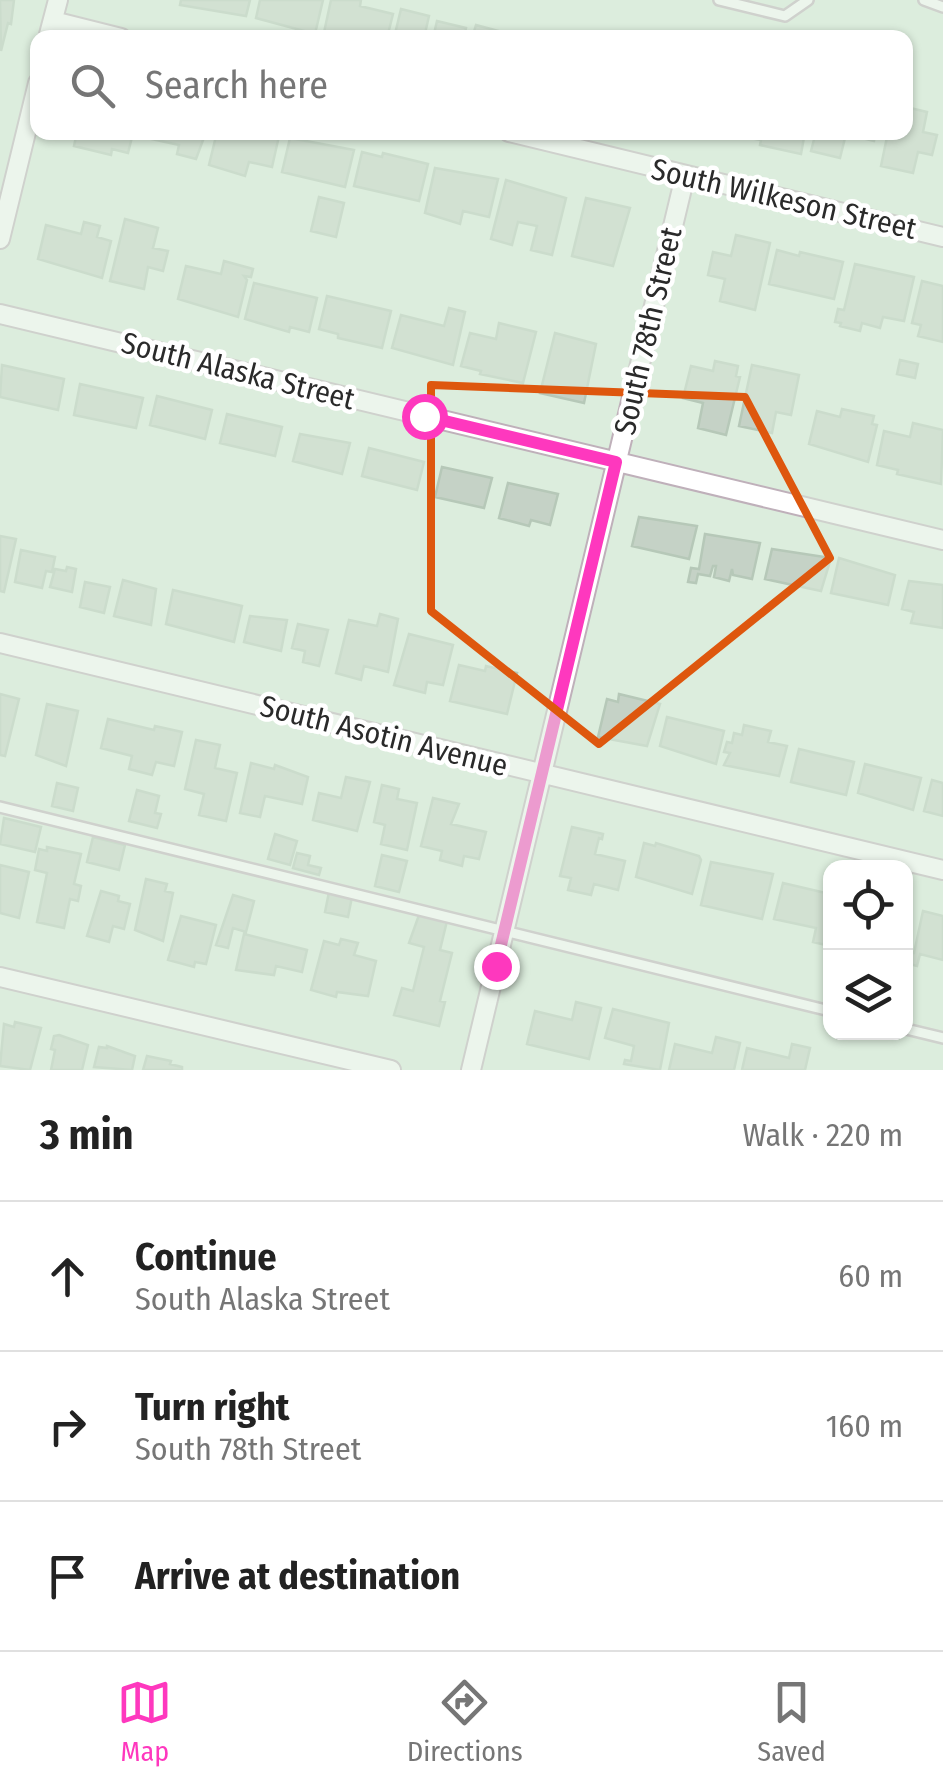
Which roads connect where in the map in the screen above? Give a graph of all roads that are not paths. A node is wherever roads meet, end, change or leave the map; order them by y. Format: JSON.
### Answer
{"nodes":[{"id":1,"x":58,"y":0,"type":"edge"},
{"id":2,"x":719,"y":0,"type":"edge"},
{"id":3,"x":808,"y":0,"type":"edge"},
{"id":4,"x":924,"y":0,"type":"edge"},
{"id":5,"x":943,"y":7,"type":"edge"},
{"id":6,"x":50,"y":29,"type":"edge"},
{"id":7,"x":30,"y":116,"type":"edge"},
{"id":8,"x":541,"y":140,"type":"edge"},
{"id":9,"x":684,"y":176,"type":"junction"},
{"id":10,"x":943,"y":237,"type":"edge"},
{"id":11,"x":0,"y":239,"type":"edge"},
{"id":12,"x":0,"y":314,"type":"edge"},
{"id":13,"x":616,"y":462,"type":"junction"},
{"id":14,"x":943,"y":540,"type":"edge"},
{"id":15,"x":0,"y":642,"type":"edge"},
{"id":16,"x":540,"y":774,"type":"junction"},
{"id":17,"x":0,"y":807,"type":"edge"},
{"id":18,"x":943,"y":870,"type":"edge"},
{"id":19,"x":504,"y":931,"type":"junction"},
{"id":20,"x":0,"y":976,"type":"edge"},
{"id":21,"x":823,"y":1008,"type":"edge"},
{"id":22,"x":913,"y":1031,"type":"edge"},
{"id":23,"x":943,"y":1038,"type":"edge"},
{"id":24,"x":391,"y":1070,"type":"edge"},
{"id":25,"x":472,"y":1070,"type":"edge"}],
"edges":[{"from":1,"to":6,"type":"street"},
{"from":2,"to":3,"type":"lane"},
{"from":4,"to":5,"type":"lane"},
{"from":7,"to":11,"type":"street"},
{"from":8,"to":9,"type":"street","name":"South Wilkeson Street"},
{"from":9,"to":10,"type":"street","name":"South Wilkeson Street"},
{"from":9,"to":13,"type":"street","name":"South 78th Street"},
{"from":12,"to":13,"type":"street","name":"South Alaska Street"},
{"from":13,"to":14,"type":"street","name":"South Alaska Street"},
{"from":13,"to":16,"type":"street","name":"South 78th Street"},
{"from":15,"to":16,"type":"street","name":"South Asotin Avenue"},
{"from":16,"to":18,"type":"street","name":"South Asotin Avenue"},
{"from":16,"to":19,"type":"street","name":"South 78th Street"},
{"from":17,"to":19,"type":"lane"},
{"from":19,"to":21,"type":"lane"},
{"from":19,"to":25,"type":"street","name":"South 78th Street"},
{"from":20,"to":24,"type":"street"},
{"from":22,"to":23,"type":"lane"}]}
